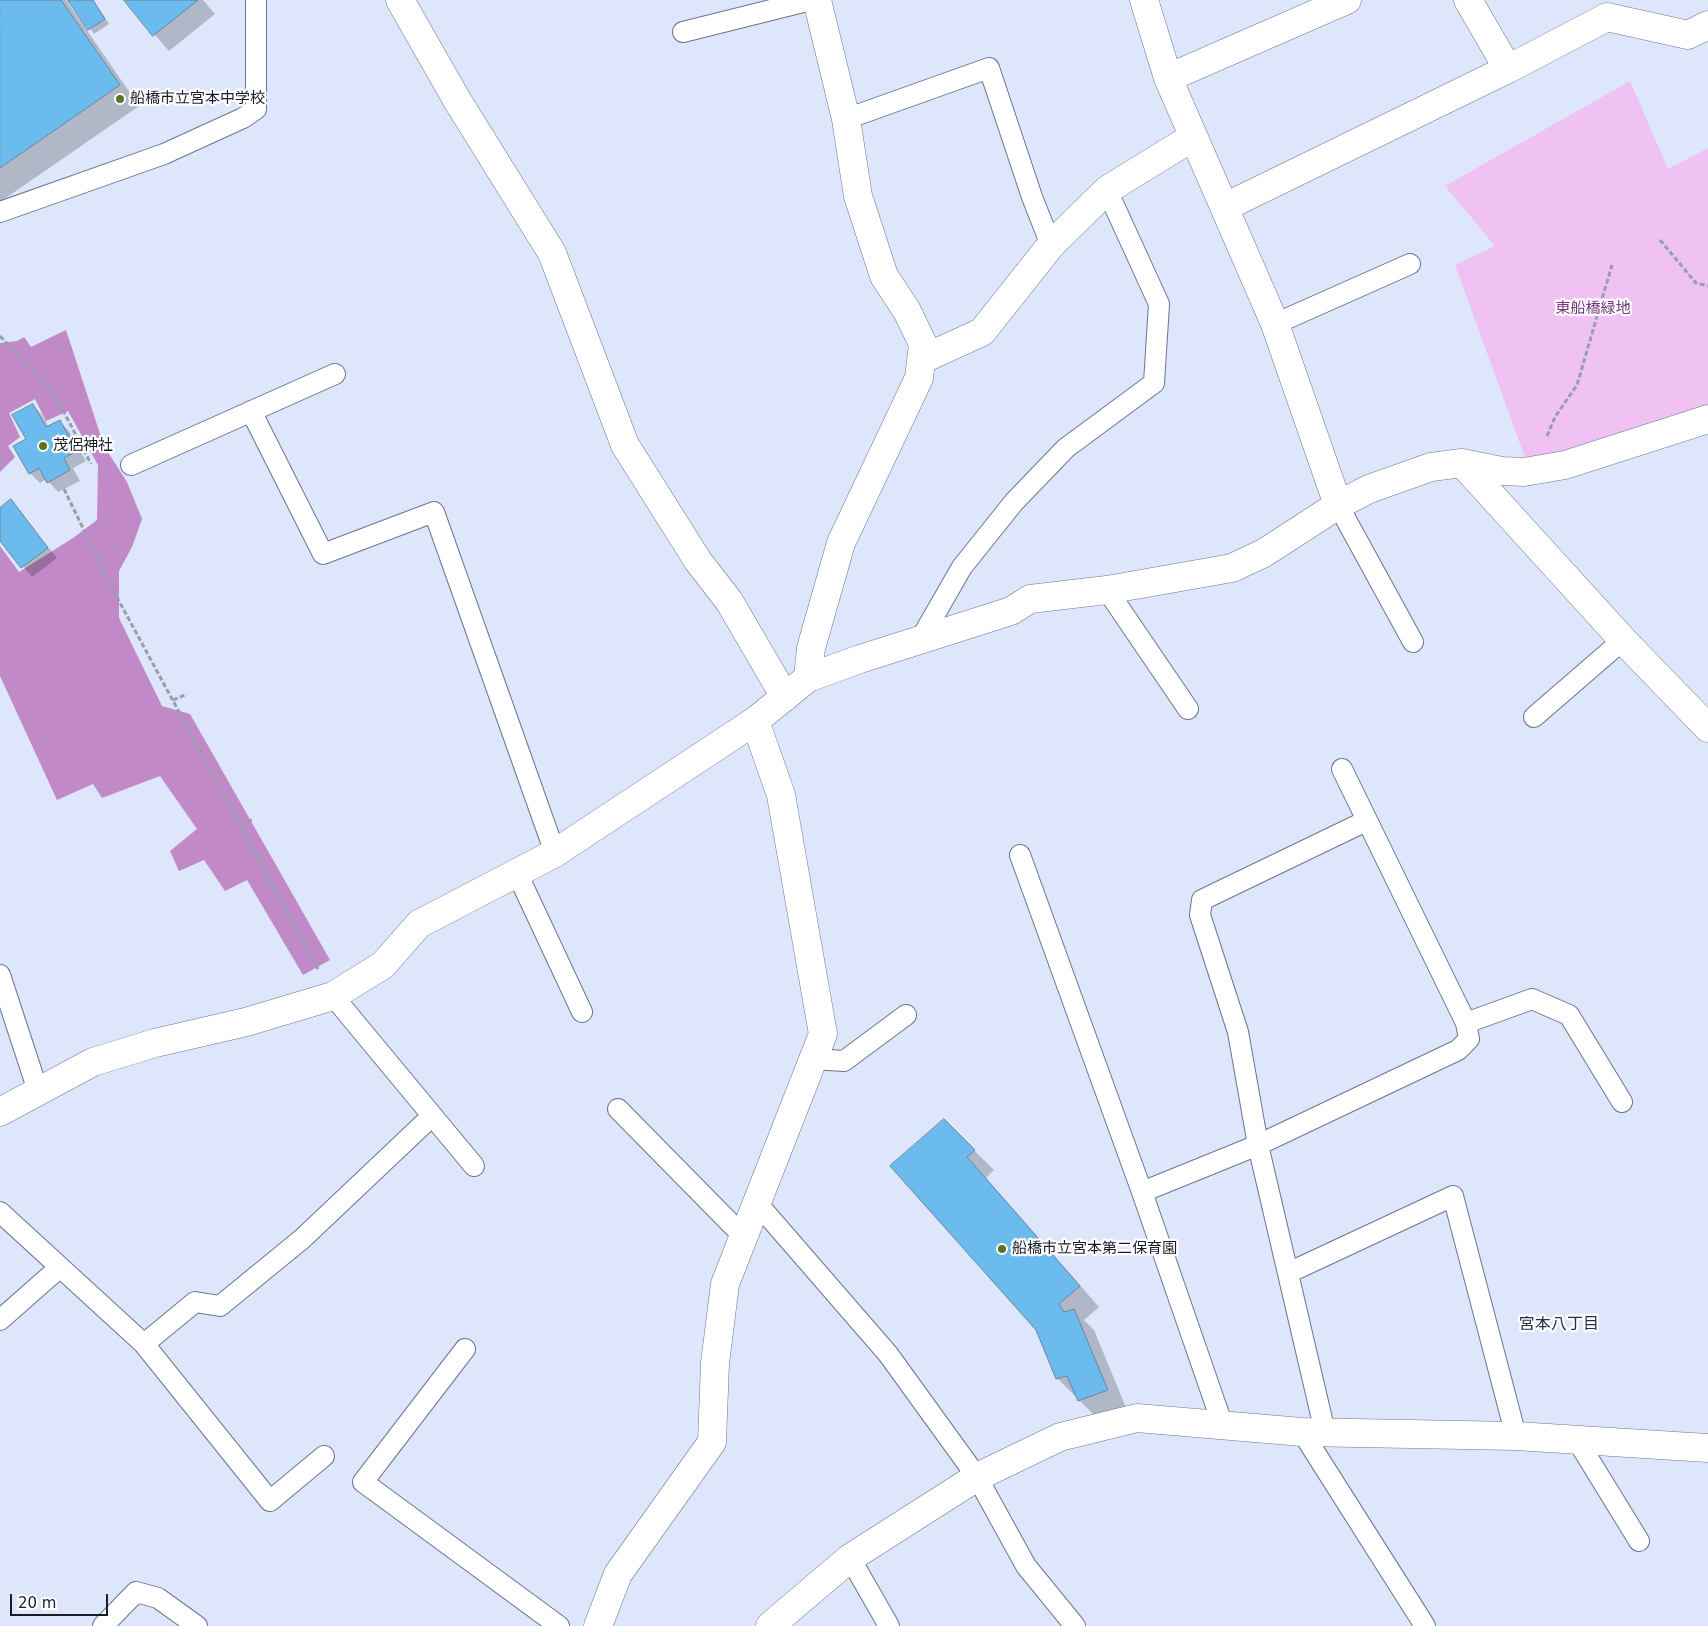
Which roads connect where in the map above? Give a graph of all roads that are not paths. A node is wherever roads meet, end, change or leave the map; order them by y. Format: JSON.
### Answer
{"nodes":[{"id":1,"x":256,"y":0,"type":"edge"},
{"id":2,"x":400,"y":0,"type":"edge"},
{"id":3,"x":811,"y":0,"type":"edge"},
{"id":4,"x":818,"y":0,"type":"edge"},
{"id":5,"x":1144,"y":0,"type":"edge"},
{"id":6,"x":1347,"y":0,"type":"edge"},
{"id":7,"x":1468,"y":0,"type":"edge"},
{"id":8,"x":1708,"y":24,"type":"edge"},
{"id":9,"x":683,"y":32,"type":"dead end"},
{"id":10,"x":1508,"y":69,"type":"junction"},
{"id":11,"x":1168,"y":78,"type":"junction"},
{"id":12,"x":846,"y":119,"type":"junction"},
{"id":13,"x":1193,"y":137,"type":"junction"},
{"id":14,"x":1108,"y":190,"type":"junction"},
{"id":15,"x":1225,"y":207,"type":"junction"},
{"id":16,"x":0,"y":212,"type":"edge"},
{"id":17,"x":1051,"y":245,"type":"junction"},
{"id":18,"x":1410,"y":264,"type":"dead end"},
{"id":19,"x":1275,"y":324,"type":"junction"},
{"id":20,"x":923,"y":359,"type":"junction"},
{"id":21,"x":335,"y":374,"type":"dead end"},
{"id":22,"x":251,"y":411,"type":"junction"},
{"id":23,"x":1708,"y":419,"type":"edge"},
{"id":24,"x":1462,"y":462,"type":"junction"},
{"id":25,"x":131,"y":465,"type":"dead end"},
{"id":26,"x":1338,"y":505,"type":"junction"},
{"id":27,"x":1107,"y":590,"type":"junction"},
{"id":28,"x":920,"y":640,"type":"junction"},
{"id":29,"x":1622,"y":640,"type":"junction"},
{"id":30,"x":1413,"y":642,"type":"dead end"},
{"id":31,"x":808,"y":678,"type":"junction"},
{"id":32,"x":785,"y":697,"type":"junction"},
{"id":33,"x":1188,"y":709,"type":"dead end"},
{"id":34,"x":1534,"y":717,"type":"dead end"},
{"id":35,"x":755,"y":721,"type":"junction"},
{"id":36,"x":1708,"y":728,"type":"edge"},
{"id":37,"x":1342,"y":769,"type":"dead end"},
{"id":38,"x":1366,"y":820,"type":"junction"},
{"id":39,"x":555,"y":853,"type":"junction"},
{"id":40,"x":1020,"y":855,"type":"dead end"},
{"id":41,"x":517,"y":873,"type":"junction"},
{"id":42,"x":0,"y":975,"type":"edge"},
{"id":43,"x":333,"y":996,"type":"junction"},
{"id":44,"x":582,"y":1012,"type":"dead end"},
{"id":45,"x":906,"y":1015,"type":"dead end"},
{"id":46,"x":1466,"y":1023,"type":"junction"},
{"id":47,"x":813,"y":1059,"type":"junction"},
{"id":48,"x":38,"y":1091,"type":"junction"},
{"id":49,"x":1622,"y":1102,"type":"dead end"},
{"id":50,"x":618,"y":1109,"type":"dead end"},
{"id":51,"x":0,"y":1112,"type":"edge"},
{"id":52,"x":432,"y":1116,"type":"junction"},
{"id":53,"x":1258,"y":1145,"type":"junction"},
{"id":54,"x":474,"y":1166,"type":"dead end"},
{"id":55,"x":1142,"y":1192,"type":"junction"},
{"id":56,"x":757,"y":1203,"type":"junction"},
{"id":57,"x":0,"y":1212,"type":"edge"},
{"id":58,"x":742,"y":1235,"type":"junction"},
{"id":59,"x":59,"y":1268,"type":"junction"},
{"id":60,"x":1288,"y":1273,"type":"junction"},
{"id":61,"x":0,"y":1320,"type":"edge"},
{"id":62,"x":144,"y":1344,"type":"junction"},
{"id":63,"x":465,"y":1349,"type":"dead end"},
{"id":64,"x":1223,"y":1426,"type":"junction"},
{"id":65,"x":1314,"y":1432,"type":"junction"},
{"id":66,"x":1516,"y":1436,"type":"junction"},
{"id":67,"x":1577,"y":1440,"type":"junction"},
{"id":68,"x":1706,"y":1452,"type":"edge"},
{"id":69,"x":324,"y":1456,"type":"dead end"},
{"id":70,"x":977,"y":1478,"type":"junction"},
{"id":71,"x":1639,"y":1541,"type":"dead end"},
{"id":72,"x":850,"y":1558,"type":"junction"},
{"id":73,"x":103,"y":1626,"type":"edge"},
{"id":74,"x":197,"y":1626,"type":"edge"},
{"id":75,"x":559,"y":1626,"type":"edge"},
{"id":76,"x":598,"y":1626,"type":"edge"},
{"id":77,"x":770,"y":1626,"type":"edge"},
{"id":78,"x":889,"y":1626,"type":"edge"},
{"id":79,"x":1075,"y":1626,"type":"edge"},
{"id":80,"x":1425,"y":1626,"type":"edge"}],
"edges":[{"from":1,"to":16,"type":"lane"},
{"from":2,"to":32,"type":"street"},
{"from":3,"to":9,"type":"lane"},
{"from":4,"to":12,"type":"street"},
{"from":5,"to":11,"type":"street"},
{"from":6,"to":11,"type":"street"},
{"from":7,"to":10,"type":"street"},
{"from":8,"to":10,"type":"street"},
{"from":10,"to":15,"type":"street"},
{"from":11,"to":13,"type":"street"},
{"from":12,"to":17,"type":"lane"},
{"from":12,"to":20,"type":"street"},
{"from":13,"to":14,"type":"street"},
{"from":13,"to":15,"type":"street"},
{"from":14,"to":17,"type":"street"},
{"from":14,"to":28,"type":"lane"},
{"from":15,"to":19,"type":"street"},
{"from":17,"to":20,"type":"street"},
{"from":18,"to":19,"type":"lane"},
{"from":19,"to":26,"type":"street"},
{"from":20,"to":31,"type":"street"},
{"from":21,"to":22,"type":"lane"},
{"from":22,"to":25,"type":"lane"},
{"from":22,"to":39,"type":"lane"},
{"from":23,"to":24,"type":"street"},
{"from":24,"to":26,"type":"street"},
{"from":24,"to":29,"type":"street"},
{"from":26,"to":27,"type":"street"},
{"from":26,"to":30,"type":"lane"},
{"from":27,"to":28,"type":"street"},
{"from":27,"to":33,"type":"lane"},
{"from":28,"to":31,"type":"street"},
{"from":29,"to":34,"type":"lane"},
{"from":29,"to":36,"type":"street"},
{"from":31,"to":32,"type":"street"},
{"from":32,"to":35,"type":"street"},
{"from":35,"to":39,"type":"street"},
{"from":35,"to":47,"type":"street"},
{"from":37,"to":38,"type":"lane"},
{"from":38,"to":46,"type":"lane"},
{"from":38,"to":53,"type":"lane"},
{"from":39,"to":41,"type":"street"},
{"from":40,"to":55,"type":"lane"},
{"from":41,"to":43,"type":"street"},
{"from":41,"to":44,"type":"lane"},
{"from":42,"to":48,"type":"lane"},
{"from":43,"to":48,"type":"street"},
{"from":43,"to":52,"type":"lane"},
{"from":45,"to":47,"type":"lane"},
{"from":46,"to":49,"type":"lane"},
{"from":46,"to":53,"type":"lane"},
{"from":47,"to":56,"type":"street"},
{"from":48,"to":51,"type":"street"},
{"from":50,"to":58,"type":"lane"},
{"from":52,"to":54,"type":"lane"},
{"from":52,"to":62,"type":"lane"},
{"from":53,"to":55,"type":"lane"},
{"from":53,"to":60,"type":"lane"},
{"from":55,"to":64,"type":"lane"},
{"from":56,"to":58,"type":"street"},
{"from":56,"to":70,"type":"lane"},
{"from":57,"to":59,"type":"lane"},
{"from":58,"to":76,"type":"street"},
{"from":59,"to":61,"type":"lane"},
{"from":59,"to":62,"type":"lane"},
{"from":60,"to":65,"type":"lane"},
{"from":60,"to":66,"type":"lane"},
{"from":62,"to":69,"type":"lane"},
{"from":63,"to":75,"type":"lane"},
{"from":64,"to":65,"type":"street"},
{"from":64,"to":70,"type":"street"},
{"from":65,"to":66,"type":"street"},
{"from":65,"to":80,"type":"lane"},
{"from":66,"to":67,"type":"street"},
{"from":67,"to":68,"type":"street"},
{"from":67,"to":71,"type":"lane"},
{"from":70,"to":72,"type":"street"},
{"from":70,"to":79,"type":"lane"},
{"from":72,"to":77,"type":"street"},
{"from":72,"to":78,"type":"lane"},
{"from":73,"to":74,"type":"lane"}]}
